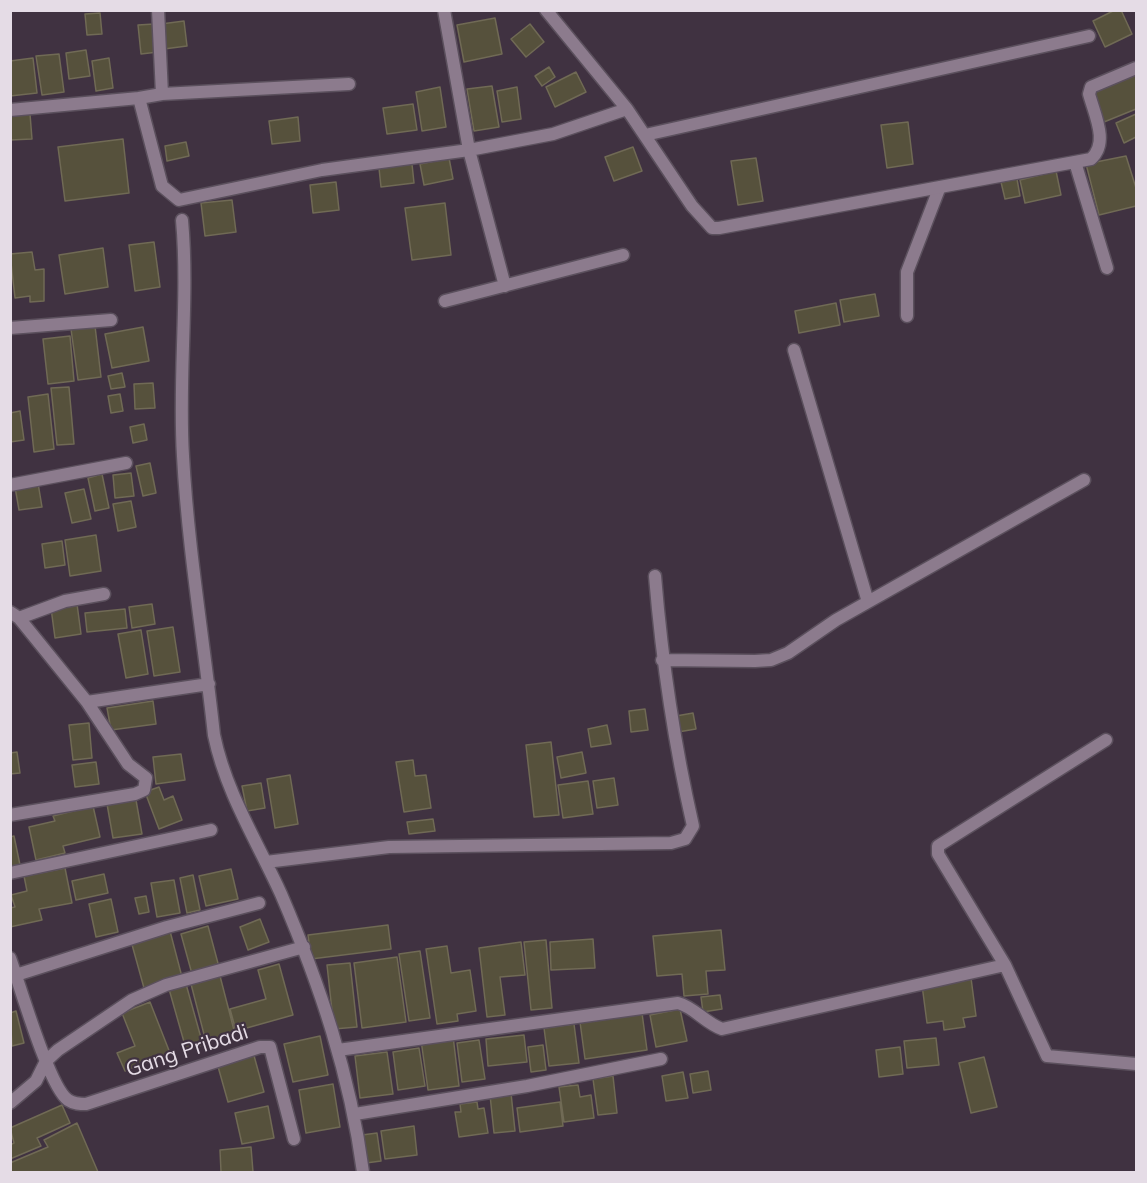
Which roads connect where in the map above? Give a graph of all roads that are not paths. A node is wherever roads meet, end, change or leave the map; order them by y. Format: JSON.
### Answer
{"nodes":[{"id":1,"x":158,"y":10,"type":"edge"},
{"id":2,"x":444,"y":10,"type":"edge"},
{"id":3,"x":546,"y":10,"type":"edge"},
{"id":4,"x":1089,"y":36,"type":"dead end"},
{"id":5,"x":1137,"y":68,"type":"edge"},
{"id":6,"x":349,"y":84,"type":"dead end"},
{"id":7,"x":162,"y":94,"type":"junction"},
{"id":8,"x":138,"y":98,"type":"junction"},
{"id":9,"x":627,"y":109,"type":"junction"},
{"id":10,"x":10,"y":110,"type":"edge"},
{"id":11,"x":645,"y":135,"type":"junction"},
{"id":12,"x":469,"y":150,"type":"junction"},
{"id":13,"x":1075,"y":162,"type":"junction"},
{"id":14,"x":939,"y":189,"type":"junction"},
{"id":15,"x":182,"y":220,"type":"dead end"},
{"id":16,"x":623,"y":255,"type":"dead end"},
{"id":17,"x":1107,"y":268,"type":"dead end"},
{"id":18,"x":505,"y":286,"type":"junction"},
{"id":19,"x":445,"y":301,"type":"dead end"},
{"id":20,"x":907,"y":316,"type":"dead end"},
{"id":21,"x":111,"y":320,"type":"dead end"},
{"id":22,"x":10,"y":328,"type":"edge"},
{"id":23,"x":794,"y":350,"type":"dead end"},
{"id":24,"x":126,"y":463,"type":"dead end"},
{"id":25,"x":1084,"y":480,"type":"dead end"},
{"id":26,"x":10,"y":485,"type":"edge"},
{"id":27,"x":655,"y":576,"type":"dead end"},
{"id":28,"x":104,"y":594,"type":"dead end"},
{"id":29,"x":868,"y":602,"type":"junction"},
{"id":30,"x":15,"y":615,"type":"edge"},
{"id":31,"x":662,"y":660,"type":"junction"},
{"id":32,"x":209,"y":684,"type":"junction"},
{"id":33,"x":87,"y":702,"type":"junction"},
{"id":34,"x":1106,"y":740,"type":"dead end"},
{"id":35,"x":10,"y":815,"type":"edge"},
{"id":36,"x":211,"y":830,"type":"dead end"},
{"id":37,"x":266,"y":862,"type":"junction"},
{"id":38,"x":10,"y":873,"type":"edge"},
{"id":39,"x":259,"y":903,"type":"dead end"},
{"id":40,"x":304,"y":947,"type":"junction"},
{"id":41,"x":10,"y":958,"type":"edge"},
{"id":42,"x":1005,"y":965,"type":"junction"},
{"id":43,"x":16,"y":975,"type":"junction"},
{"id":44,"x":338,"y":1050,"type":"junction"},
{"id":45,"x":661,"y":1059,"type":"dead end"},
{"id":46,"x":46,"y":1061,"type":"junction"},
{"id":47,"x":1137,"y":1064,"type":"edge"},
{"id":48,"x":10,"y":1103,"type":"edge"},
{"id":49,"x":355,"y":1114,"type":"junction"},
{"id":50,"x":294,"y":1139,"type":"dead end"},
{"id":51,"x":363,"y":1173,"type":"edge"}],
"edges":[{"from":1,"to":7,"type":"street"},
{"from":2,"to":12,"type":"street"},
{"from":3,"to":9,"type":"street"},
{"from":4,"to":11,"type":"street"},
{"from":5,"to":13,"type":"street"},
{"from":6,"to":7,"type":"street"},
{"from":7,"to":8,"type":"street"},
{"from":8,"to":10,"type":"street"},
{"from":8,"to":12,"type":"street"},
{"from":9,"to":11,"type":"street"},
{"from":9,"to":12,"type":"street"},
{"from":11,"to":14,"type":"street"},
{"from":12,"to":18,"type":"street"},
{"from":13,"to":14,"type":"street"},
{"from":13,"to":17,"type":"street"},
{"from":14,"to":20,"type":"street"},
{"from":15,"to":32,"type":"street"},
{"from":16,"to":18,"type":"street"},
{"from":18,"to":19,"type":"street"},
{"from":21,"to":22,"type":"street"},
{"from":23,"to":29,"type":"street"},
{"from":24,"to":26,"type":"street"},
{"from":25,"to":29,"type":"street"},
{"from":27,"to":31,"type":"street"},
{"from":28,"to":30,"type":"street"},
{"from":29,"to":31,"type":"street"},
{"from":30,"to":33,"type":"street"},
{"from":31,"to":37,"type":"street"},
{"from":32,"to":33,"type":"street"},
{"from":32,"to":37,"type":"street"},
{"from":33,"to":35,"type":"street"},
{"from":34,"to":42,"type":"street"},
{"from":36,"to":38,"type":"street"},
{"from":37,"to":40,"type":"street"},
{"from":39,"to":43,"type":"street"},
{"from":40,"to":44,"type":"street"},
{"from":40,"to":46,"type":"street"},
{"from":41,"to":43,"type":"street"},
{"from":42,"to":44,"type":"street"},
{"from":42,"to":47,"type":"street"},
{"from":43,"to":46,"type":"street"},
{"from":44,"to":49,"type":"street"},
{"from":45,"to":49,"type":"street"},
{"from":46,"to":48,"type":"street"},
{"from":46,"to":50,"type":"street","name":"Gang Pribadi"},
{"from":49,"to":51,"type":"street"}]}
